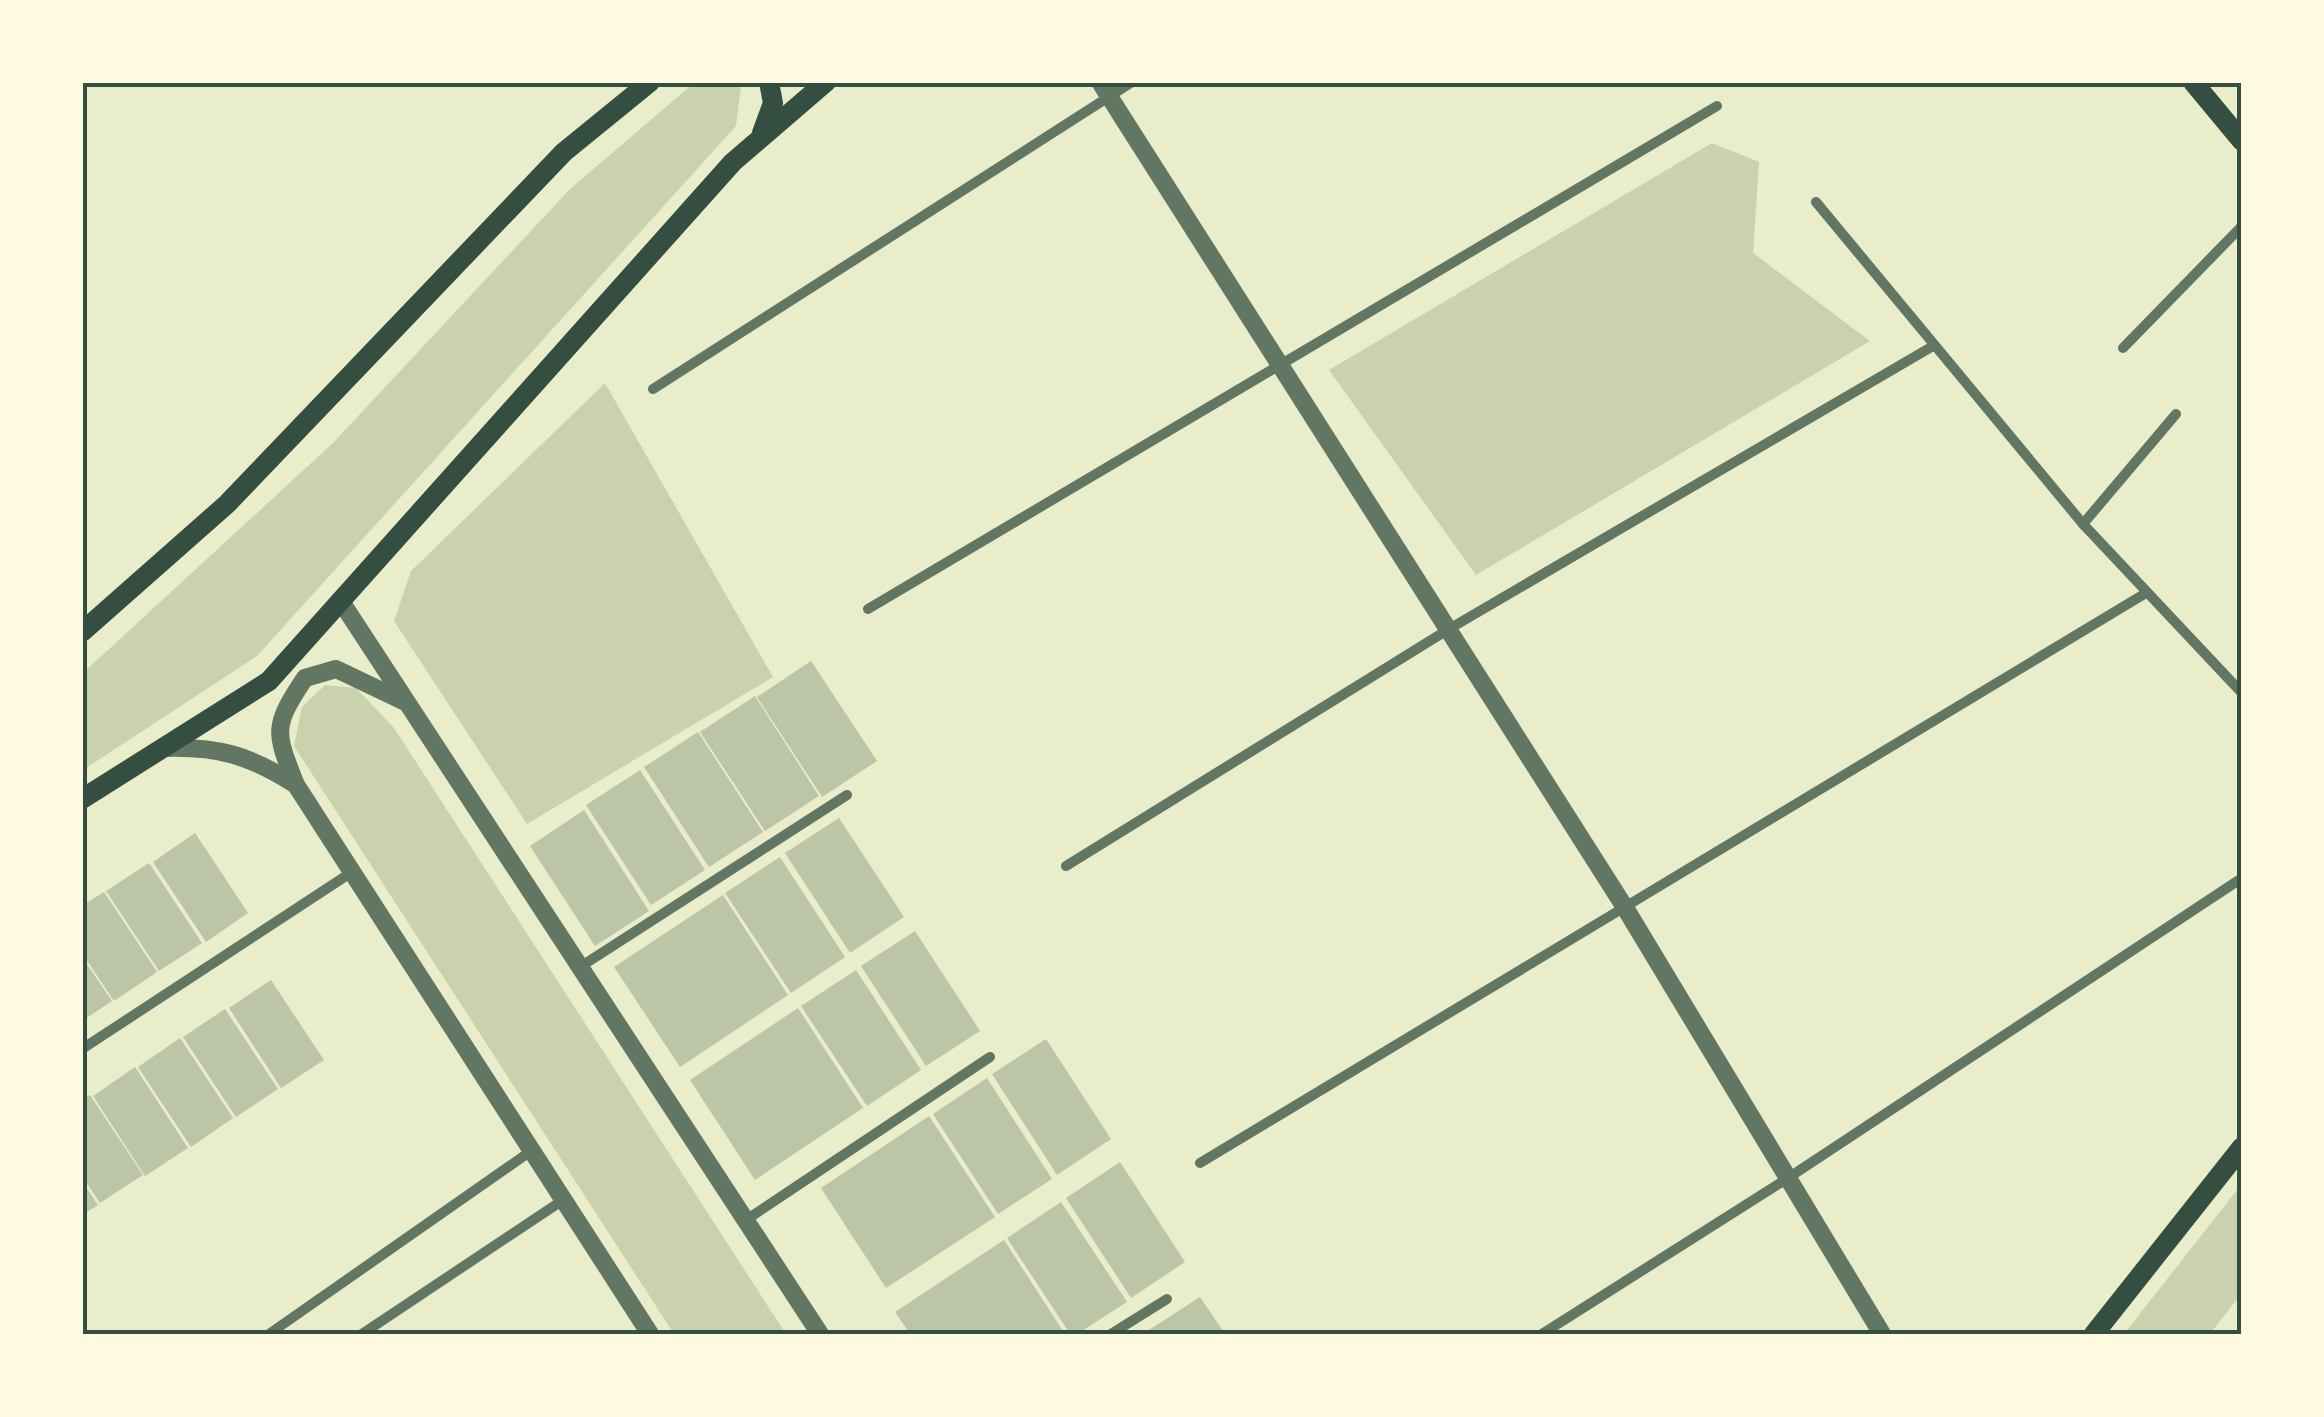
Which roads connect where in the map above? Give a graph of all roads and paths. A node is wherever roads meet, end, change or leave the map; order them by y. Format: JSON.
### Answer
{"nodes":[{"id":1,"x":650,"y":82,"type":"edge"},
{"id":2,"x":768,"y":82,"type":"edge"},
{"id":3,"x":826,"y":82,"type":"edge"},
{"id":4,"x":1132,"y":82,"type":"edge"},
{"id":5,"x":2193,"y":82,"type":"edge"},
{"id":6,"x":1105,"y":90,"type":"edge"},
{"id":7,"x":1717,"y":106,"type":"dead end"},
{"id":8,"x":2242,"y":141,"type":"edge"},
{"id":9,"x":752,"y":146,"type":"junction"},
{"id":10,"x":1816,"y":202,"type":"dead end"},
{"id":11,"x":2242,"y":226,"type":"edge"},
{"id":12,"x":1933,"y":346,"type":"junction"},
{"id":13,"x":2124,"y":348,"type":"dead end"},
{"id":14,"x":1279,"y":362,"type":"junction"},
{"id":15,"x":652,"y":389,"type":"dead end"},
{"id":16,"x":2176,"y":414,"type":"dead end"},
{"id":17,"x":2083,"y":524,"type":"junction"},
{"id":18,"x":2146,"y":593,"type":"junction"},
{"id":19,"x":340,"y":600,"type":"junction"},
{"id":20,"x":868,"y":609,"type":"dead end"},
{"id":21,"x":1449,"y":629,"type":"junction"},
{"id":22,"x":82,"y":632,"type":"edge"},
{"id":23,"x":2242,"y":694,"type":"edge"},
{"id":24,"x":408,"y":704,"type":"junction"},
{"id":25,"x":162,"y":748,"type":"junction"},
{"id":26,"x":296,"y":785,"type":"junction"},
{"id":27,"x":847,"y":795,"type":"dead end"},
{"id":28,"x":82,"y":798,"type":"edge"},
{"id":29,"x":1066,"y":866,"type":"dead end"},
{"id":30,"x":352,"y":872,"type":"junction"},
{"id":31,"x":2242,"y":878,"type":"edge"},
{"id":32,"x":1624,"y":906,"type":"junction"},
{"id":33,"x":580,"y":967,"type":"junction"},
{"id":34,"x":82,"y":1049,"type":"edge"},
{"id":35,"x":990,"y":1057,"type":"dead end"},
{"id":36,"x":2242,"y":1148,"type":"edge"},
{"id":37,"x":531,"y":1150,"type":"junction"},
{"id":38,"x":1200,"y":1162,"type":"dead end"},
{"id":39,"x":1788,"y":1178,"type":"junction"},
{"id":40,"x":564,"y":1200,"type":"junction"},
{"id":41,"x":746,"y":1220,"type":"junction"},
{"id":42,"x":1166,"y":1298,"type":"dead end"},
{"id":43,"x":269,"y":1334,"type":"edge"},
{"id":44,"x":362,"y":1334,"type":"edge"},
{"id":45,"x":650,"y":1334,"type":"edge"},
{"id":46,"x":820,"y":1334,"type":"edge"},
{"id":47,"x":1111,"y":1334,"type":"edge"},
{"id":48,"x":1542,"y":1334,"type":"edge"},
{"id":49,"x":1882,"y":1334,"type":"edge"},
{"id":50,"x":2094,"y":1334,"type":"edge"}],
"edges":[{"from":1,"to":22,"type":"main road"},
{"from":2,"to":9,"type":"main road"},
{"from":3,"to":9,"type":"main road"},
{"from":4,"to":6,"type":"street"},
{"from":5,"to":8,"type":"main road"},
{"from":6,"to":14,"type":"street"},
{"from":6,"to":15,"type":"street"},
{"from":7,"to":14,"type":"street"},
{"from":9,"to":19,"type":"main road"},
{"from":10,"to":12,"type":"street"},
{"from":11,"to":13,"type":"street"},
{"from":12,"to":17,"type":"street"},
{"from":12,"to":21,"type":"street"},
{"from":14,"to":20,"type":"street"},
{"from":14,"to":21,"type":"street"},
{"from":16,"to":17,"type":"street"},
{"from":17,"to":18,"type":"street"},
{"from":18,"to":23,"type":"street"},
{"from":18,"to":32,"type":"street"},
{"from":19,"to":24,"type":"street"},
{"from":19,"to":25,"type":"main road"},
{"from":21,"to":29,"type":"street"},
{"from":21,"to":32,"type":"street"},
{"from":24,"to":26,"type":"street"},
{"from":24,"to":33,"type":"street"},
{"from":25,"to":26,"type":"street"},
{"from":25,"to":28,"type":"main road"},
{"from":26,"to":30,"type":"street"},
{"from":27,"to":33,"type":"street"},
{"from":30,"to":34,"type":"street"},
{"from":30,"to":37,"type":"street"},
{"from":31,"to":39,"type":"street"},
{"from":32,"to":38,"type":"street"},
{"from":32,"to":39,"type":"street"},
{"from":33,"to":41,"type":"street"},
{"from":35,"to":41,"type":"street"},
{"from":36,"to":50,"type":"main road"},
{"from":37,"to":40,"type":"street"},
{"from":37,"to":43,"type":"street"},
{"from":39,"to":48,"type":"street"},
{"from":39,"to":49,"type":"street"},
{"from":40,"to":44,"type":"street"},
{"from":40,"to":45,"type":"street"},
{"from":41,"to":46,"type":"street"},
{"from":42,"to":47,"type":"street"}]}
